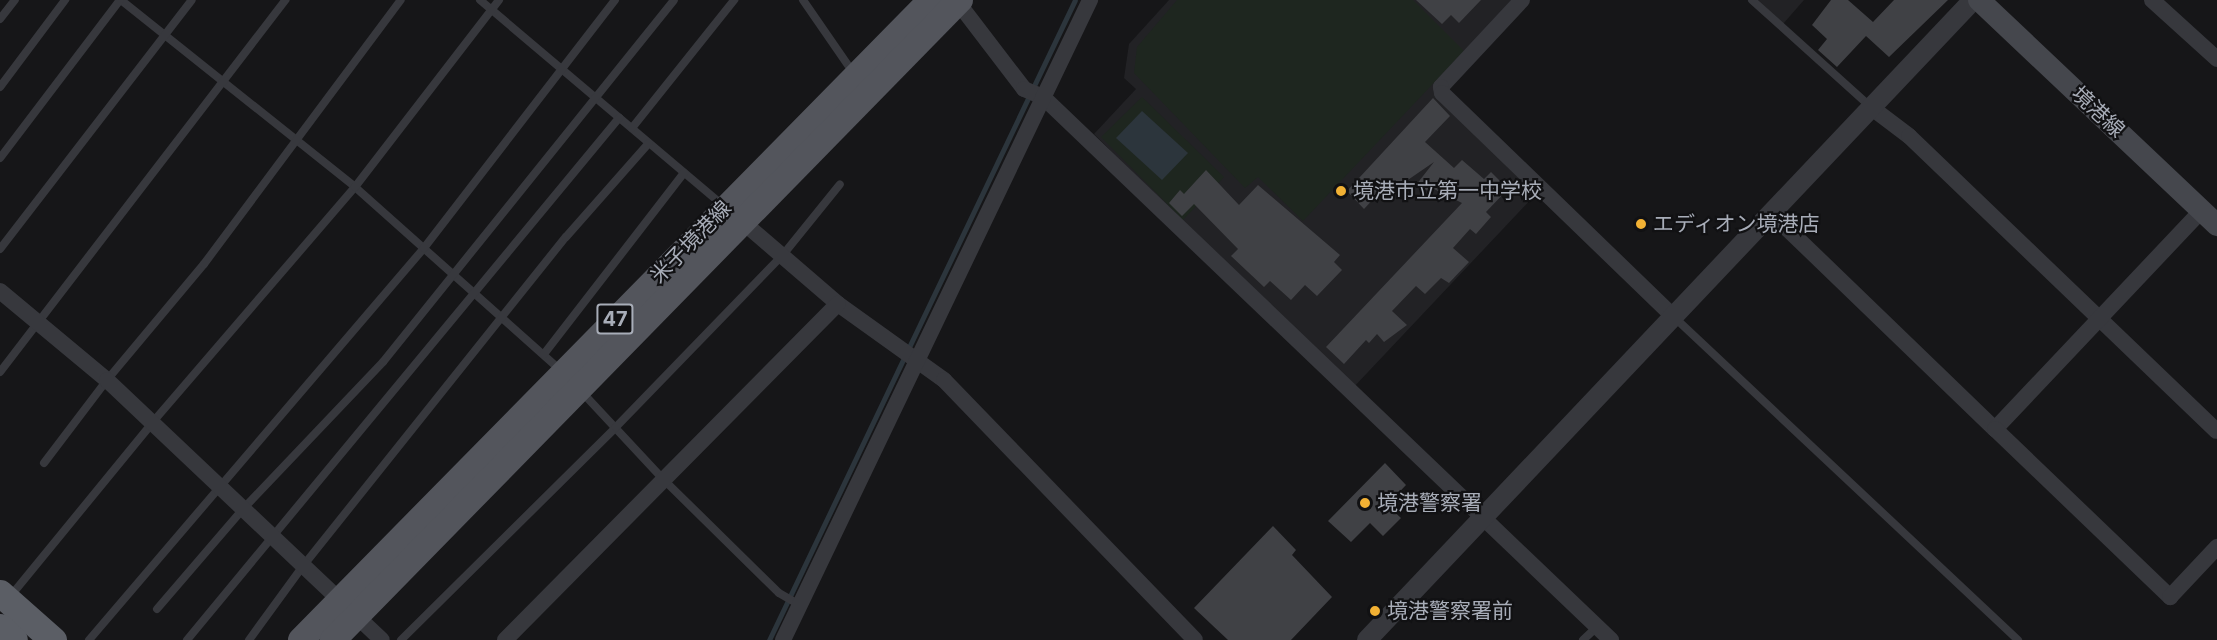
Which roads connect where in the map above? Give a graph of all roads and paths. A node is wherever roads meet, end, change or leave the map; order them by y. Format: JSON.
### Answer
{"nodes":[{"id":1,"x":15,"y":0,"type":"edge"},
{"id":2,"x":65,"y":0,"type":"edge"},
{"id":3,"x":120,"y":0,"type":"edge"},
{"id":4,"x":192,"y":0,"type":"edge"},
{"id":5,"x":285,"y":0,"type":"edge"},
{"id":6,"x":401,"y":0,"type":"edge"},
{"id":7,"x":480,"y":0,"type":"edge"},
{"id":8,"x":499,"y":0,"type":"edge"},
{"id":9,"x":615,"y":0,"type":"edge"},
{"id":10,"x":674,"y":0,"type":"edge"},
{"id":11,"x":734,"y":0,"type":"edge"},
{"id":12,"x":803,"y":0,"type":"edge"},
{"id":13,"x":931,"y":0,"type":"edge"},
{"id":14,"x":1090,"y":0,"type":"edge"},
{"id":15,"x":1522,"y":0,"type":"edge"},
{"id":16,"x":1752,"y":0,"type":"edge"},
{"id":17,"x":1973,"y":0,"type":"edge"},
{"id":18,"x":1980,"y":0,"type":"edge"},
{"id":19,"x":2152,"y":0,"type":"edge"},
{"id":20,"x":958,"y":1,"type":"edge"},
{"id":21,"x":492,"y":10,"type":"junction"},
{"id":22,"x":0,"y":19,"type":"edge"},
{"id":23,"x":162,"y":34,"type":"junction"},
{"id":24,"x":2217,"y":59,"type":"edge"},
{"id":25,"x":562,"y":69,"type":"junction"},
{"id":26,"x":856,"y":76,"type":"junction"},
{"id":27,"x":224,"y":83,"type":"junction"},
{"id":28,"x":0,"y":87,"type":"edge"},
{"id":29,"x":595,"y":97,"type":"junction"},
{"id":30,"x":1043,"y":97,"type":"junction"},
{"id":31,"x":1872,"y":108,"type":"junction"},
{"id":32,"x":620,"y":118,"type":"junction"},
{"id":33,"x":632,"y":128,"type":"junction"},
{"id":34,"x":296,"y":140,"type":"junction"},
{"id":35,"x":650,"y":143,"type":"junction"},
{"id":36,"x":0,"y":158,"type":"edge"},
{"id":37,"x":684,"y":173,"type":"junction"},
{"id":38,"x":840,"y":184,"type":"dead end"},
{"id":39,"x":355,"y":187,"type":"junction"},
{"id":40,"x":1772,"y":214,"type":"junction"},
{"id":41,"x":734,"y":215,"type":"junction"},
{"id":42,"x":2209,"y":218,"type":"edge"},
{"id":43,"x":424,"y":248,"type":"junction"},
{"id":44,"x":0,"y":249,"type":"edge"},
{"id":45,"x":782,"y":256,"type":"junction"},
{"id":46,"x":455,"y":275,"type":"junction"},
{"id":47,"x":0,"y":291,"type":"edge"},
{"id":48,"x":476,"y":294,"type":"junction"},
{"id":49,"x":838,"y":304,"type":"junction"},
{"id":50,"x":1674,"y":317,"type":"junction"},
{"id":51,"x":38,"y":319,"type":"junction"},
{"id":52,"x":504,"y":319,"type":"junction"},
{"id":53,"x":2099,"y":320,"type":"junction"},
{"id":54,"x":544,"y":354,"type":"junction"},
{"id":55,"x":917,"y":359,"type":"junction"},
{"id":56,"x":0,"y":372,"type":"edge"},
{"id":57,"x":107,"y":380,"type":"junction"},
{"id":58,"x":572,"y":381,"type":"junction"},
{"id":59,"x":152,"y":423,"type":"junction"},
{"id":60,"x":616,"y":427,"type":"junction"},
{"id":61,"x":1995,"y":429,"type":"junction"},
{"id":62,"x":2217,"y":431,"type":"edge"},
{"id":63,"x":44,"y":463,"type":"dead end"},
{"id":64,"x":664,"y":480,"type":"junction"},
{"id":65,"x":219,"y":487,"type":"junction"},
{"id":66,"x":243,"y":509,"type":"junction"},
{"id":67,"x":1482,"y":521,"type":"junction"},
{"id":68,"x":271,"y":535,"type":"junction"},
{"id":69,"x":2217,"y":547,"type":"edge"},
{"id":70,"x":303,"y":566,"type":"junction"},
{"id":71,"x":4,"y":597,"type":"edge"},
{"id":72,"x":800,"y":605,"type":"junction"},
{"id":73,"x":157,"y":609,"type":"dead end"},
{"id":74,"x":348,"y":609,"type":"junction"},
{"id":75,"x":0,"y":627,"type":"edge"},
{"id":76,"x":1597,"y":627,"type":"junction"},
{"id":77,"x":785,"y":639,"type":"edge"},
{"id":78,"x":14,"y":640,"type":"edge"},
{"id":79,"x":53,"y":640,"type":"edge"},
{"id":80,"x":89,"y":640,"type":"edge"},
{"id":81,"x":187,"y":640,"type":"edge"},
{"id":82,"x":249,"y":640,"type":"edge"},
{"id":83,"x":301,"y":640,"type":"edge"},
{"id":84,"x":333,"y":640,"type":"edge"},
{"id":85,"x":382,"y":640,"type":"edge"},
{"id":86,"x":400,"y":640,"type":"edge"},
{"id":87,"x":505,"y":640,"type":"edge"},
{"id":88,"x":1195,"y":640,"type":"edge"},
{"id":89,"x":1367,"y":640,"type":"edge"},
{"id":90,"x":1583,"y":640,"type":"edge"},
{"id":91,"x":1611,"y":640,"type":"edge"},
{"id":92,"x":2018,"y":640,"type":"edge"}],
"edges":[{"from":1,"to":22,"type":"lane"},
{"from":2,"to":28,"type":"lane"},
{"from":3,"to":23,"type":"lane"},
{"from":3,"to":36,"type":"lane"},
{"from":4,"to":23,"type":"lane"},
{"from":5,"to":27,"type":"lane"},
{"from":6,"to":34,"type":"lane"},
{"from":7,"to":21,"type":"lane"},
{"from":8,"to":21,"type":"lane"},
{"from":9,"to":25,"type":"lane"},
{"from":10,"to":29,"type":"lane"},
{"from":11,"to":33,"type":"lane"},
{"from":12,"to":26,"type":"lane"},
{"from":13,"to":26,"type":"main road","name":"米子境港線","number":"47"},
{"from":14,"to":30,"type":"street"},
{"from":15,"to":50,"type":"street"},
{"from":16,"to":31,"type":"lane"},
{"from":17,"to":31,"type":"street"},
{"from":18,"to":42,"type":"main road","name":"境港線"},
{"from":19,"to":24,"type":"street"},
{"from":20,"to":30,"type":"street"},
{"from":20,"to":41,"type":"main road","name":"米子境港線","number":"47"},
{"from":21,"to":25,"type":"lane"},
{"from":21,"to":39,"type":"lane"},
{"from":23,"to":27,"type":"lane"},
{"from":23,"to":44,"type":"lane"},
{"from":25,"to":29,"type":"lane"},
{"from":25,"to":43,"type":"lane"},
{"from":26,"to":41,"type":"main road","name":"米子境港線","number":"47"},
{"from":27,"to":34,"type":"lane"},
{"from":27,"to":51,"type":"lane"},
{"from":29,"to":32,"type":"lane"},
{"from":29,"to":46,"type":"lane"},
{"from":30,"to":55,"type":"street"},
{"from":30,"to":67,"type":"street"},
{"from":31,"to":40,"type":"street"},
{"from":31,"to":53,"type":"street"},
{"from":32,"to":33,"type":"lane"},
{"from":32,"to":48,"type":"lane"},
{"from":33,"to":35,"type":"lane"},
{"from":34,"to":39,"type":"lane"},
{"from":34,"to":57,"type":"lane"},
{"from":35,"to":37,"type":"lane"},
{"from":35,"to":52,"type":"lane"},
{"from":37,"to":41,"type":"lane"},
{"from":37,"to":54,"type":"lane"},
{"from":38,"to":45,"type":"lane"},
{"from":39,"to":43,"type":"lane"},
{"from":39,"to":59,"type":"lane"},
{"from":40,"to":50,"type":"street"},
{"from":40,"to":61,"type":"street"},
{"from":41,"to":45,"type":"street"},
{"from":41,"to":58,"type":"main road","name":"米子境港線","number":"47"},
{"from":42,"to":53,"type":"street"},
{"from":43,"to":46,"type":"lane"},
{"from":43,"to":65,"type":"lane"},
{"from":45,"to":49,"type":"street"},
{"from":45,"to":60,"type":"lane"},
{"from":46,"to":48,"type":"lane"},
{"from":46,"to":66,"type":"lane"},
{"from":47,"to":51,"type":"street"},
{"from":48,"to":52,"type":"lane"},
{"from":48,"to":68,"type":"lane"},
{"from":49,"to":55,"type":"street"},
{"from":49,"to":64,"type":"street"},
{"from":50,"to":67,"type":"street"},
{"from":50,"to":92,"type":"lane"},
{"from":51,"to":56,"type":"lane"},
{"from":51,"to":57,"type":"street"},
{"from":52,"to":54,"type":"lane"},
{"from":52,"to":70,"type":"lane"},
{"from":53,"to":61,"type":"street"},
{"from":53,"to":62,"type":"street"},
{"from":54,"to":58,"type":"lane"},
{"from":55,"to":72,"type":"street"},
{"from":55,"to":88,"type":"street"},
{"from":57,"to":59,"type":"street"},
{"from":57,"to":63,"type":"lane"},
{"from":58,"to":60,"type":"lane"},
{"from":58,"to":74,"type":"main road","name":"米子境港線","number":"47"},
{"from":59,"to":65,"type":"street"},
{"from":59,"to":71,"type":"lane"},
{"from":60,"to":64,"type":"lane"},
{"from":60,"to":86,"type":"lane"},
{"from":61,"to":69,"type":"street"},
{"from":64,"to":72,"type":"lane"},
{"from":64,"to":87,"type":"street"},
{"from":65,"to":66,"type":"street"},
{"from":65,"to":80,"type":"lane"},
{"from":66,"to":68,"type":"street"},
{"from":66,"to":73,"type":"lane"},
{"from":67,"to":76,"type":"street"},
{"from":67,"to":89,"type":"street"},
{"from":68,"to":70,"type":"street"},
{"from":68,"to":81,"type":"lane"},
{"from":70,"to":74,"type":"street"},
{"from":70,"to":82,"type":"lane"},
{"from":71,"to":79,"type":"highway"},
{"from":72,"to":77,"type":"street"},
{"from":74,"to":83,"type":"main road","name":"米子境港線","number":"47"},
{"from":74,"to":84,"type":"main road","name":"米子境港線","number":"47"},
{"from":74,"to":85,"type":"street"},
{"from":75,"to":78,"type":"highway"},
{"from":76,"to":90,"type":"lane"},
{"from":76,"to":91,"type":"street"}]}
